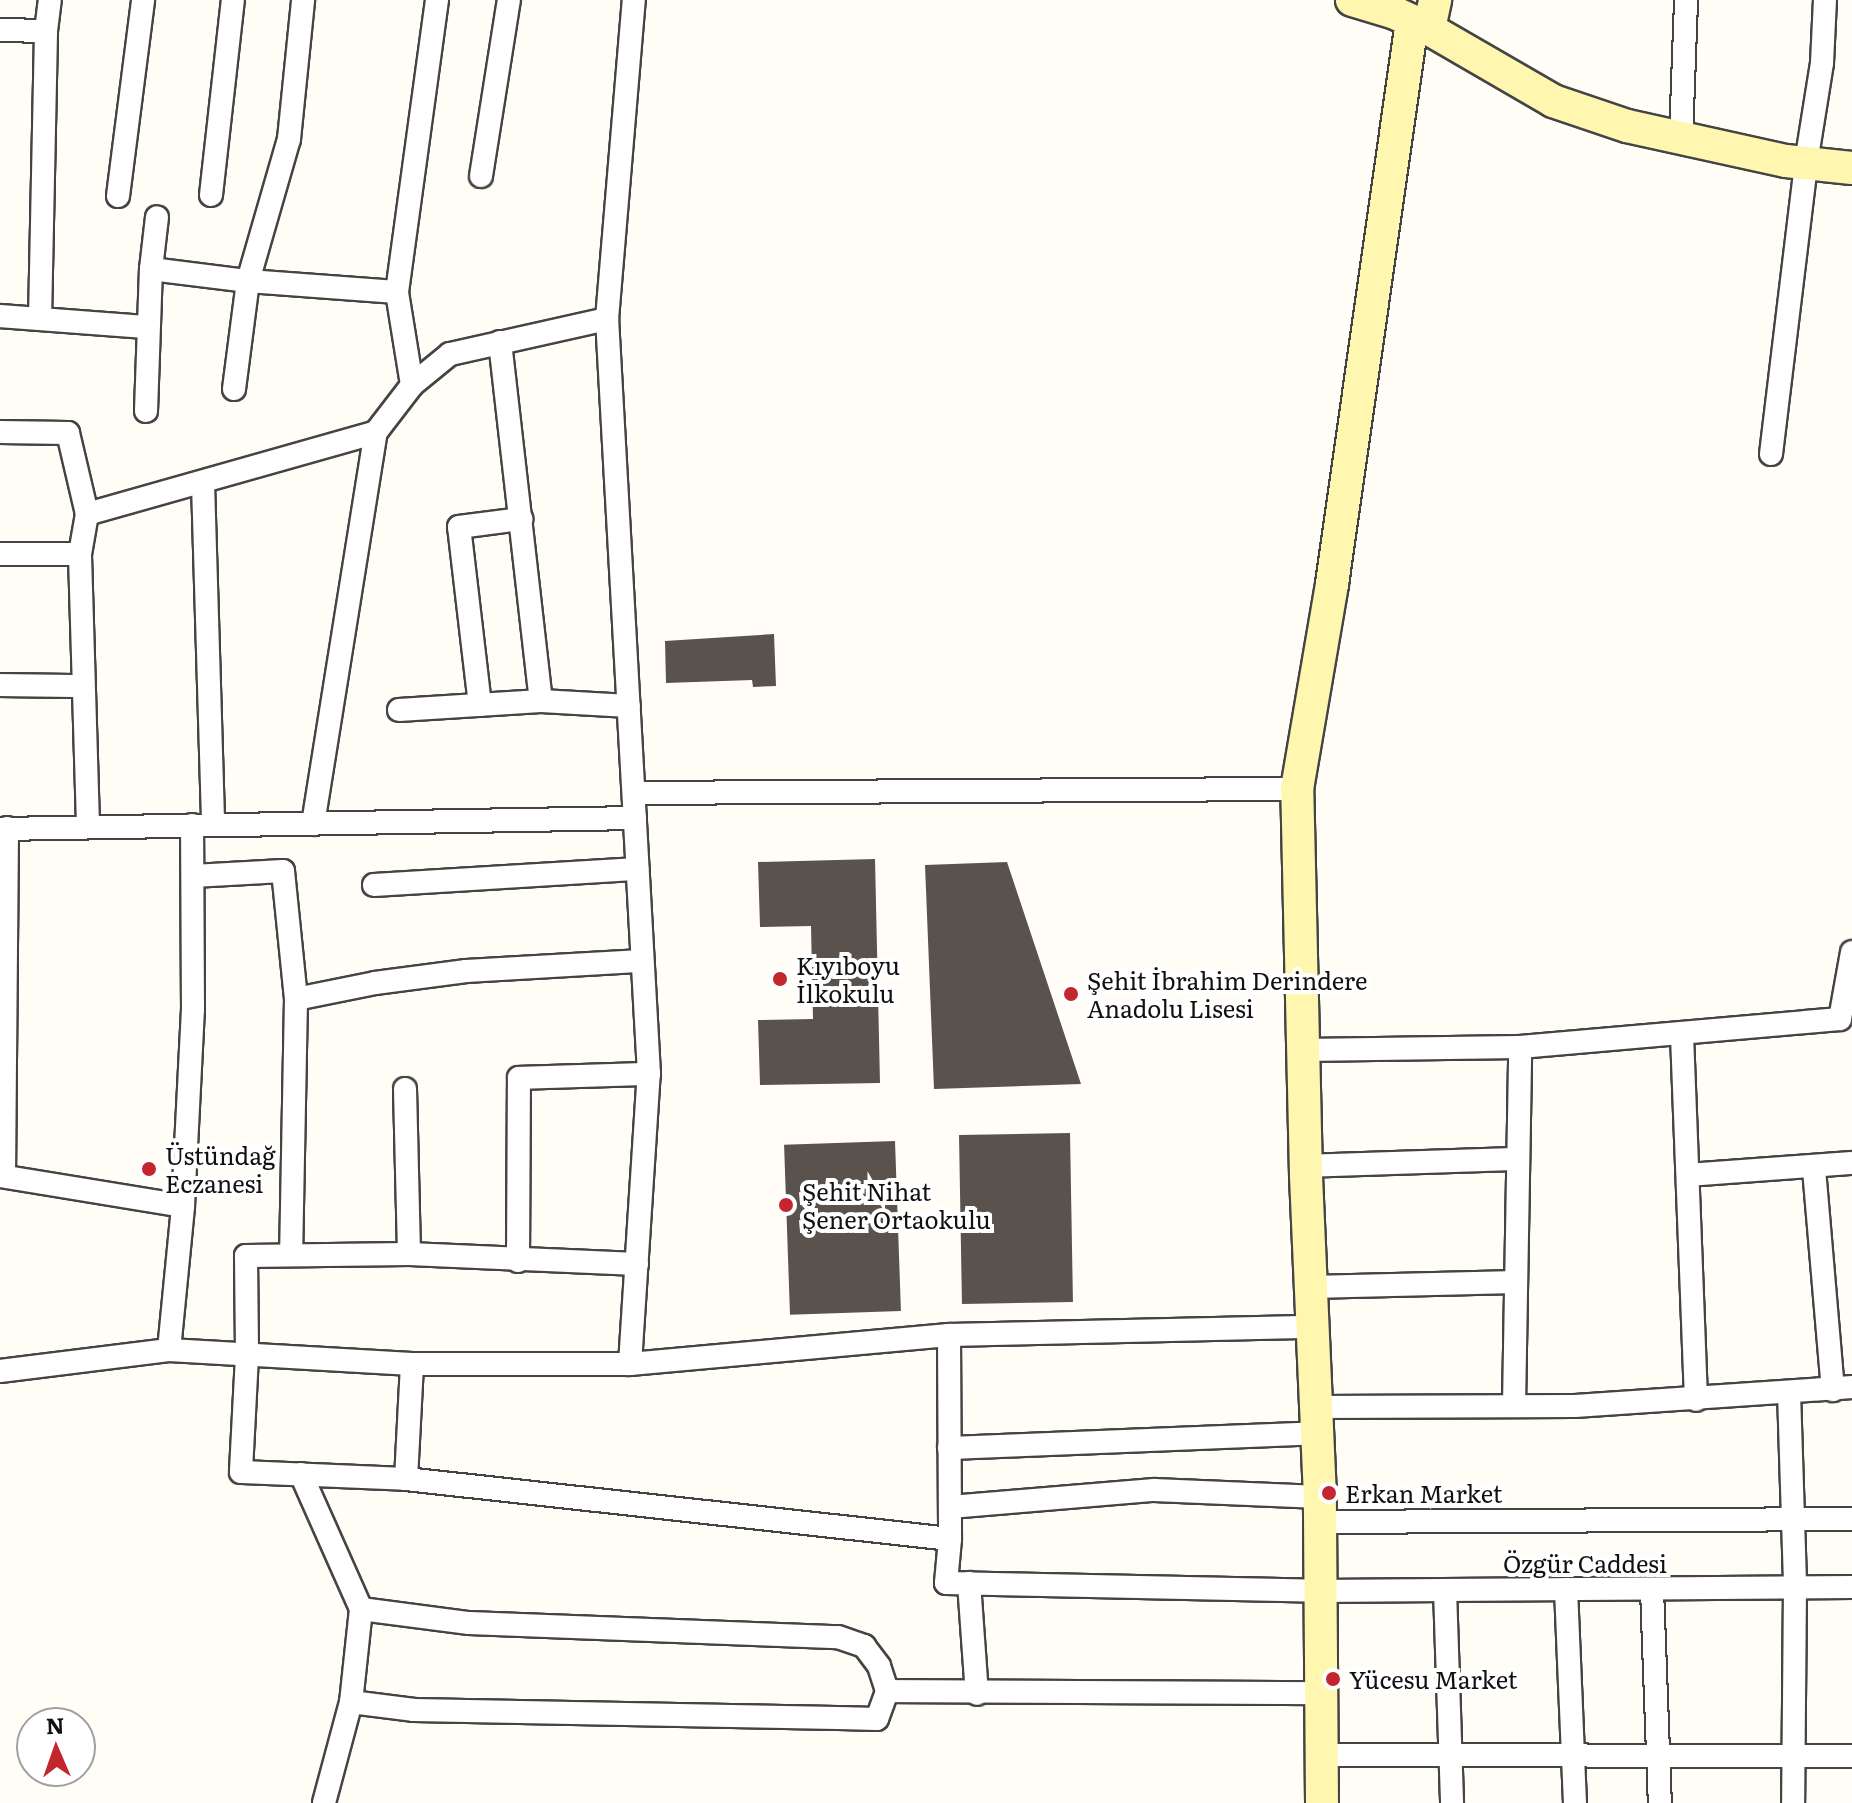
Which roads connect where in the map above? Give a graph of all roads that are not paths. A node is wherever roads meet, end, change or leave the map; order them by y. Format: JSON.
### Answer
{"nodes":[{"id":1,"x":50,"y":0,"type":"edge"},
{"id":2,"x":143,"y":0,"type":"edge"},
{"id":3,"x":233,"y":0,"type":"edge"},
{"id":4,"x":303,"y":0,"type":"edge"},
{"id":5,"x":437,"y":0,"type":"edge"},
{"id":6,"x":509,"y":0,"type":"edge"},
{"id":7,"x":634,"y":0,"type":"edge"},
{"id":8,"x":1352,"y":0,"type":"edge"},
{"id":9,"x":1686,"y":0,"type":"edge"},
{"id":10,"x":1825,"y":0,"type":"edge"},
{"id":11,"x":1414,"y":13,"type":"edge"},
{"id":12,"x":0,"y":30,"type":"edge"},
{"id":13,"x":46,"y":31,"type":"junction"},
{"id":14,"x":1681,"y":138,"type":"junction"},
{"id":15,"x":1806,"y":163,"type":"junction"},
{"id":16,"x":1852,"y":168,"type":"edge"},
{"id":17,"x":481,"y":176,"type":"dead end"},
{"id":18,"x":211,"y":195,"type":"dead end"},
{"id":19,"x":118,"y":196,"type":"dead end"},
{"id":20,"x":157,"y":217,"type":"dead end"},
{"id":21,"x":151,"y":269,"type":"junction"},
{"id":22,"x":248,"y":281,"type":"junction"},
{"id":23,"x":397,"y":292,"type":"junction"},
{"id":24,"x":0,"y":316,"type":"edge"},
{"id":25,"x":40,"y":319,"type":"junction"},
{"id":26,"x":607,"y":319,"type":"junction"},
{"id":27,"x":148,"y":327,"type":"junction"},
{"id":28,"x":500,"y":342,"type":"junction"},
{"id":29,"x":412,"y":385,"type":"junction"},
{"id":30,"x":234,"y":389,"type":"dead end"},
{"id":31,"x":146,"y":411,"type":"dead end"},
{"id":32,"x":0,"y":432,"type":"edge"},
{"id":33,"x":376,"y":432,"type":"junction"},
{"id":34,"x":1771,"y":454,"type":"dead end"},
{"id":35,"x":203,"y":483,"type":"junction"},
{"id":36,"x":87,"y":514,"type":"junction"},
{"id":37,"x":521,"y":519,"type":"junction"},
{"id":38,"x":0,"y":554,"type":"edge"},
{"id":39,"x":80,"y":554,"type":"junction"},
{"id":40,"x":0,"y":685,"type":"edge"},
{"id":41,"x":82,"y":686,"type":"junction"},
{"id":42,"x":541,"y":701,"type":"junction"},
{"id":43,"x":480,"y":705,"type":"junction"},
{"id":44,"x":629,"y":706,"type":"junction"},
{"id":45,"x":399,"y":710,"type":"dead end"},
{"id":46,"x":1297,"y":789,"type":"junction"},
{"id":47,"x":634,"y":793,"type":"junction"},
{"id":48,"x":635,"y":818,"type":"junction"},
{"id":49,"x":313,"y":824,"type":"junction"},
{"id":50,"x":88,"y":825,"type":"junction"},
{"id":51,"x":203,"y":825,"type":"junction"},
{"id":52,"x":4,"y":828,"type":"edge"},
{"id":53,"x":638,"y":869,"type":"junction"},
{"id":54,"x":193,"y":876,"type":"junction"},
{"id":55,"x":374,"y":885,"type":"dead end"},
{"id":56,"x":642,"y":961,"type":"junction"},
{"id":57,"x":1851,"y":965,"type":"edge"},
{"id":58,"x":296,"y":999,"type":"junction"},
{"id":59,"x":1682,"y":1035,"type":"junction"},
{"id":60,"x":1520,"y":1047,"type":"junction"},
{"id":61,"x":1303,"y":1050,"type":"junction"},
{"id":62,"x":649,"y":1074,"type":"junction"},
{"id":63,"x":405,"y":1089,"type":"dead end"},
{"id":64,"x":1518,"y":1159,"type":"junction"},
{"id":65,"x":1852,"y":1163,"type":"edge"},
{"id":66,"x":1306,"y":1166,"type":"junction"},
{"id":67,"x":1814,"y":1169,"type":"junction"},
{"id":68,"x":1688,"y":1175,"type":"junction"},
{"id":69,"x":2,"y":1176,"type":"edge"},
{"id":70,"x":183,"y":1206,"type":"junction"},
{"id":71,"x":409,"y":1254,"type":"junction"},
{"id":72,"x":291,"y":1255,"type":"junction"},
{"id":73,"x":518,"y":1261,"type":"junction"},
{"id":74,"x":637,"y":1264,"type":"junction"},
{"id":75,"x":1516,"y":1282,"type":"junction"},
{"id":76,"x":1311,"y":1287,"type":"junction"},
{"id":77,"x":1313,"y":1327,"type":"junction"},
{"id":78,"x":949,"y":1335,"type":"junction"},
{"id":79,"x":169,"y":1350,"type":"junction"},
{"id":80,"x":247,"y":1356,"type":"junction"},
{"id":81,"x":412,"y":1364,"type":"junction"},
{"id":82,"x":630,"y":1364,"type":"junction"},
{"id":83,"x":0,"y":1371,"type":"edge"},
{"id":84,"x":1843,"y":1388,"type":"edge"},
{"id":85,"x":1789,"y":1392,"type":"junction"},
{"id":86,"x":1696,"y":1400,"type":"junction"},
{"id":87,"x":1514,"y":1406,"type":"junction"},
{"id":88,"x":1317,"y":1420,"type":"junction"},
{"id":89,"x":949,"y":1448,"type":"junction"},
{"id":90,"x":301,"y":1474,"type":"junction"},
{"id":91,"x":406,"y":1479,"type":"junction"},
{"id":92,"x":950,"y":1507,"type":"junction"},
{"id":93,"x":1319,"y":1510,"type":"junction"},
{"id":94,"x":1852,"y":1519,"type":"edge"},
{"id":95,"x":1793,"y":1520,"type":"junction"},
{"id":96,"x":950,"y":1539,"type":"junction"},
{"id":97,"x":969,"y":1583,"type":"junction"},
{"id":98,"x":1795,"y":1587,"type":"junction"},
{"id":99,"x":1852,"y":1587,"type":"edge"},
{"id":100,"x":1566,"y":1589,"type":"junction"},
{"id":101,"x":1652,"y":1589,"type":"junction"},
{"id":102,"x":1445,"y":1590,"type":"junction"},
{"id":103,"x":1318,"y":1591,"type":"junction"},
{"id":104,"x":361,"y":1609,"type":"junction"},
{"id":105,"x":887,"y":1691,"type":"junction"},
{"id":106,"x":1321,"y":1693,"type":"junction"},
{"id":107,"x":977,"y":1694,"type":"junction"},
{"id":108,"x":351,"y":1702,"type":"junction"},
{"id":109,"x":1322,"y":1755,"type":"junction"},
{"id":110,"x":1451,"y":1755,"type":"junction"},
{"id":111,"x":1574,"y":1755,"type":"junction"},
{"id":112,"x":1659,"y":1756,"type":"junction"},
{"id":113,"x":1791,"y":1756,"type":"junction"},
{"id":114,"x":1852,"y":1756,"type":"edge"},
{"id":115,"x":324,"y":1803,"type":"edge"},
{"id":116,"x":1322,"y":1803,"type":"edge"},
{"id":117,"x":1452,"y":1803,"type":"edge"},
{"id":118,"x":1575,"y":1803,"type":"edge"},
{"id":119,"x":1660,"y":1803,"type":"edge"},
{"id":120,"x":1793,"y":1803,"type":"edge"}],
"edges":[{"from":1,"to":13,"type":"street"},
{"from":2,"to":19,"type":"street"},
{"from":3,"to":18,"type":"street"},
{"from":4,"to":22,"type":"street"},
{"from":5,"to":23,"type":"street"},
{"from":6,"to":17,"type":"street"},
{"from":7,"to":26,"type":"street"},
{"from":8,"to":11,"type":"main road"},
{"from":9,"to":14,"type":"street"},
{"from":10,"to":15,"type":"street"},
{"from":11,"to":14,"type":"main road"},
{"from":11,"to":46,"type":"main road"},
{"from":12,"to":13,"type":"street"},
{"from":13,"to":25,"type":"street"},
{"from":14,"to":15,"type":"main road"},
{"from":15,"to":16,"type":"main road"},
{"from":15,"to":34,"type":"street"},
{"from":20,"to":21,"type":"street"},
{"from":21,"to":22,"type":"street"},
{"from":21,"to":27,"type":"street"},
{"from":22,"to":23,"type":"street"},
{"from":22,"to":30,"type":"street"},
{"from":23,"to":29,"type":"street"},
{"from":24,"to":25,"type":"street"},
{"from":25,"to":27,"type":"street"},
{"from":26,"to":28,"type":"street"},
{"from":26,"to":44,"type":"street"},
{"from":27,"to":31,"type":"street"},
{"from":28,"to":29,"type":"street"},
{"from":28,"to":37,"type":"street"},
{"from":29,"to":33,"type":"street"},
{"from":32,"to":36,"type":"street"},
{"from":33,"to":35,"type":"street"},
{"from":33,"to":49,"type":"street"},
{"from":35,"to":36,"type":"street"},
{"from":35,"to":51,"type":"street"},
{"from":36,"to":39,"type":"street"},
{"from":37,"to":42,"type":"street"},
{"from":37,"to":43,"type":"street"},
{"from":38,"to":39,"type":"street"},
{"from":39,"to":41,"type":"street"},
{"from":40,"to":41,"type":"street"},
{"from":41,"to":50,"type":"street"},
{"from":42,"to":43,"type":"street"},
{"from":42,"to":44,"type":"street"},
{"from":43,"to":45,"type":"street"},
{"from":44,"to":47,"type":"street"},
{"from":46,"to":47,"type":"street"},
{"from":46,"to":61,"type":"main road"},
{"from":47,"to":48,"type":"street"},
{"from":48,"to":49,"type":"street"},
{"from":48,"to":53,"type":"street"},
{"from":49,"to":51,"type":"street"},
{"from":50,"to":51,"type":"street"},
{"from":50,"to":52,"type":"street"},
{"from":51,"to":54,"type":"street"},
{"from":52,"to":69,"type":"street"},
{"from":53,"to":55,"type":"street"},
{"from":53,"to":56,"type":"street"},
{"from":54,"to":58,"type":"street"},
{"from":54,"to":70,"type":"street"},
{"from":56,"to":58,"type":"street"},
{"from":56,"to":62,"type":"street"},
{"from":57,"to":59,"type":"street"},
{"from":58,"to":72,"type":"street"},
{"from":59,"to":60,"type":"street"},
{"from":59,"to":68,"type":"street"},
{"from":60,"to":61,"type":"street"},
{"from":60,"to":64,"type":"street"},
{"from":61,"to":66,"type":"main road"},
{"from":62,"to":73,"type":"street"},
{"from":62,"to":74,"type":"street"},
{"from":63,"to":71,"type":"street"},
{"from":64,"to":66,"type":"street"},
{"from":64,"to":75,"type":"street"},
{"from":65,"to":67,"type":"street"},
{"from":66,"to":76,"type":"main road"},
{"from":67,"to":68,"type":"street"},
{"from":67,"to":84,"type":"street"},
{"from":68,"to":86,"type":"street"},
{"from":69,"to":70,"type":"street"},
{"from":70,"to":79,"type":"street"},
{"from":71,"to":72,"type":"street"},
{"from":71,"to":73,"type":"street"},
{"from":72,"to":80,"type":"street"},
{"from":73,"to":74,"type":"street"},
{"from":74,"to":82,"type":"street"},
{"from":75,"to":76,"type":"street"},
{"from":75,"to":87,"type":"street"},
{"from":76,"to":77,"type":"main road"},
{"from":77,"to":78,"type":"street"},
{"from":77,"to":88,"type":"main road"},
{"from":78,"to":82,"type":"street"},
{"from":78,"to":89,"type":"street"},
{"from":79,"to":80,"type":"street"},
{"from":79,"to":83,"type":"street"},
{"from":80,"to":81,"type":"street"},
{"from":80,"to":90,"type":"street"},
{"from":81,"to":82,"type":"street"},
{"from":81,"to":91,"type":"street"},
{"from":84,"to":85,"type":"street"},
{"from":85,"to":86,"type":"street"},
{"from":85,"to":95,"type":"street"},
{"from":86,"to":87,"type":"street"},
{"from":87,"to":88,"type":"street"},
{"from":88,"to":89,"type":"street"},
{"from":88,"to":93,"type":"main road"},
{"from":89,"to":92,"type":"street"},
{"from":90,"to":91,"type":"street"},
{"from":90,"to":104,"type":"street"},
{"from":91,"to":96,"type":"street"},
{"from":92,"to":93,"type":"street"},
{"from":92,"to":96,"type":"street"},
{"from":93,"to":95,"type":"street"},
{"from":93,"to":103,"type":"main road"},
{"from":94,"to":95,"type":"street"},
{"from":95,"to":98,"type":"street"},
{"from":96,"to":97,"type":"street"},
{"from":97,"to":103,"type":"street","name":"Özgür Caddesi"},
{"from":97,"to":107,"type":"street"},
{"from":98,"to":99,"type":"street","name":"Özgür Caddesi"},
{"from":98,"to":101,"type":"street","name":"Özgür Caddesi"},
{"from":98,"to":113,"type":"street"},
{"from":100,"to":101,"type":"street","name":"Özgür Caddesi"},
{"from":100,"to":102,"type":"street","name":"Özgür Caddesi"},
{"from":100,"to":111,"type":"street"},
{"from":101,"to":112,"type":"street"},
{"from":102,"to":103,"type":"street","name":"Özgür Caddesi"},
{"from":102,"to":110,"type":"street"},
{"from":103,"to":106,"type":"main road"},
{"from":104,"to":105,"type":"street"},
{"from":104,"to":108,"type":"street"},
{"from":105,"to":107,"type":"street"},
{"from":105,"to":108,"type":"street"},
{"from":106,"to":107,"type":"street"},
{"from":106,"to":109,"type":"main road"},
{"from":108,"to":115,"type":"street"},
{"from":109,"to":110,"type":"street"},
{"from":109,"to":116,"type":"main road"},
{"from":110,"to":111,"type":"street"},
{"from":110,"to":117,"type":"street"},
{"from":111,"to":112,"type":"street"},
{"from":111,"to":118,"type":"street"},
{"from":112,"to":113,"type":"street"},
{"from":112,"to":119,"type":"street"},
{"from":113,"to":114,"type":"street"},
{"from":113,"to":120,"type":"street"}]}
